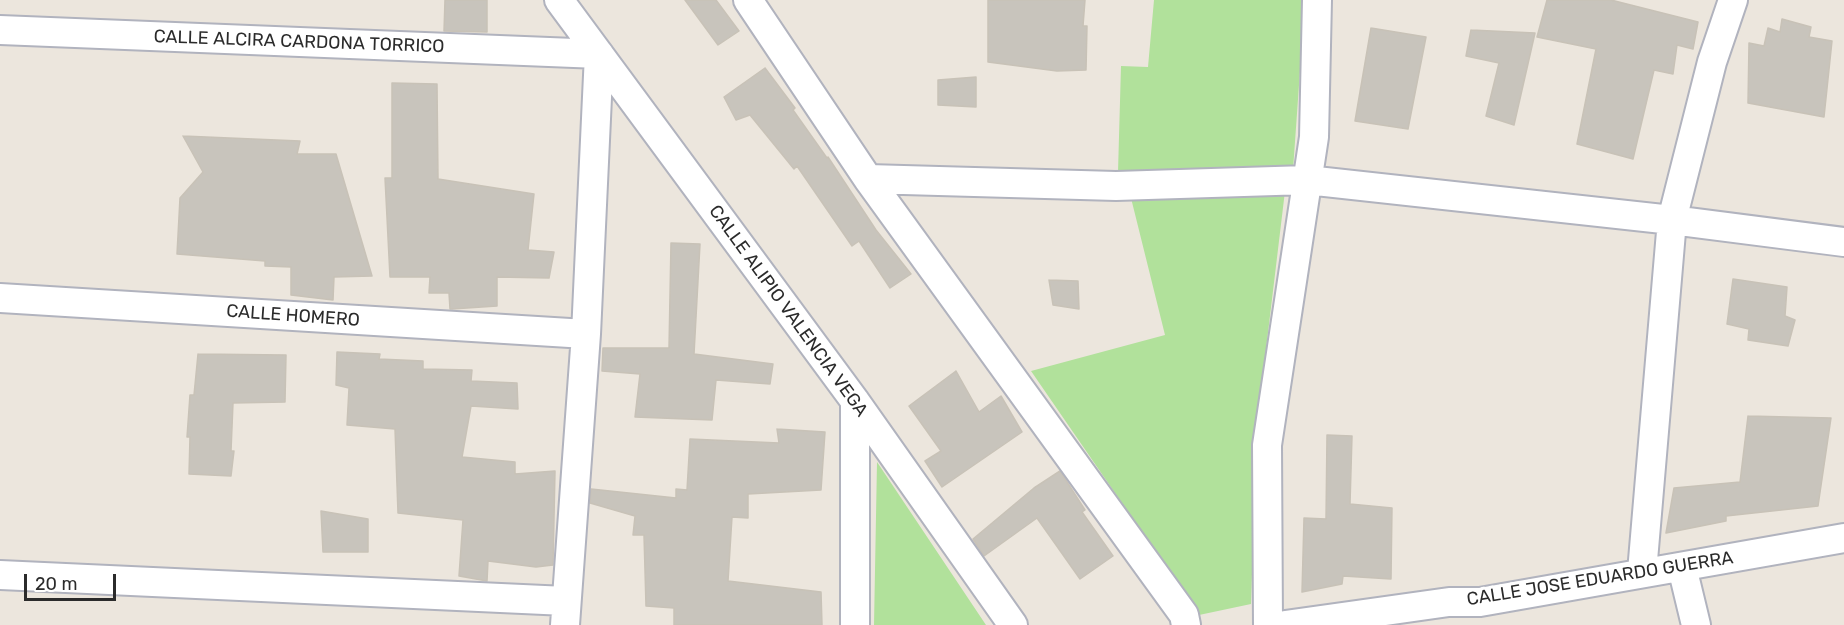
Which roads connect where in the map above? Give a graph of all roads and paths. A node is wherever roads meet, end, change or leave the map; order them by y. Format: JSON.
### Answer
{"nodes":[{"id":1,"x":559,"y":0,"type":"edge"},
{"id":2,"x":748,"y":0,"type":"edge"},
{"id":3,"x":1317,"y":0,"type":"edge"},
{"id":4,"x":1733,"y":0,"type":"edge"},
{"id":5,"x":0,"y":30,"type":"edge"},
{"id":6,"x":599,"y":54,"type":"junction"},
{"id":7,"x":868,"y":179,"type":"junction"},
{"id":8,"x":1307,"y":180,"type":"junction"},
{"id":9,"x":1672,"y":220,"type":"junction"},
{"id":10,"x":1844,"y":242,"type":"edge"},
{"id":11,"x":0,"y":298,"type":"edge"},
{"id":12,"x":585,"y":334,"type":"junction"},
{"id":13,"x":855,"y":401,"type":"junction"},
{"id":14,"x":1844,"y":538,"type":"edge"},
{"id":15,"x":1682,"y":567,"type":"junction"},
{"id":16,"x":1642,"y":572,"type":"junction"},
{"id":17,"x":0,"y":575,"type":"edge"},
{"id":18,"x":566,"y":613,"type":"edge"},
{"id":19,"x":855,"y":625,"type":"edge"},
{"id":20,"x":1013,"y":625,"type":"edge"},
{"id":21,"x":1186,"y":625,"type":"edge"},
{"id":22,"x":1268,"y":625,"type":"edge"},
{"id":23,"x":1285,"y":625,"type":"edge"},
{"id":24,"x":1696,"y":625,"type":"edge"}],
"edges":[{"from":1,"to":6,"type":"street","name":"CALLE ALIPIO VALENCIA VEGA"},
{"from":2,"to":7,"type":"street"},
{"from":3,"to":8,"type":"street"},
{"from":4,"to":9,"type":"street"},
{"from":5,"to":6,"type":"street","name":"CALLE ALCIRA CARDONA TORRICO"},
{"from":6,"to":12,"type":"street"},
{"from":6,"to":13,"type":"street","name":"CALLE ALIPIO VALENCIA VEGA"},
{"from":7,"to":8,"type":"street"},
{"from":7,"to":21,"type":"street"},
{"from":8,"to":9,"type":"street"},
{"from":8,"to":22,"type":"street"},
{"from":9,"to":10,"type":"street"},
{"from":9,"to":16,"type":"street"},
{"from":11,"to":12,"type":"street","name":"CALLE HOMERO"},
{"from":12,"to":18,"type":"street"},
{"from":13,"to":19,"type":"street"},
{"from":13,"to":20,"type":"street","name":"CALLE ALIPIO VALENCIA VEGA"},
{"from":14,"to":15,"type":"street","name":"CALLE JOSE EDUARDO GUERRA"},
{"from":15,"to":16,"type":"street","name":"CALLE JOSE EDUARDO GUERRA"},
{"from":15,"to":24,"type":"street"},
{"from":16,"to":23,"type":"street","name":"CALLE JOSE EDUARDO GUERRA"},
{"from":17,"to":18,"type":"street"}]}
